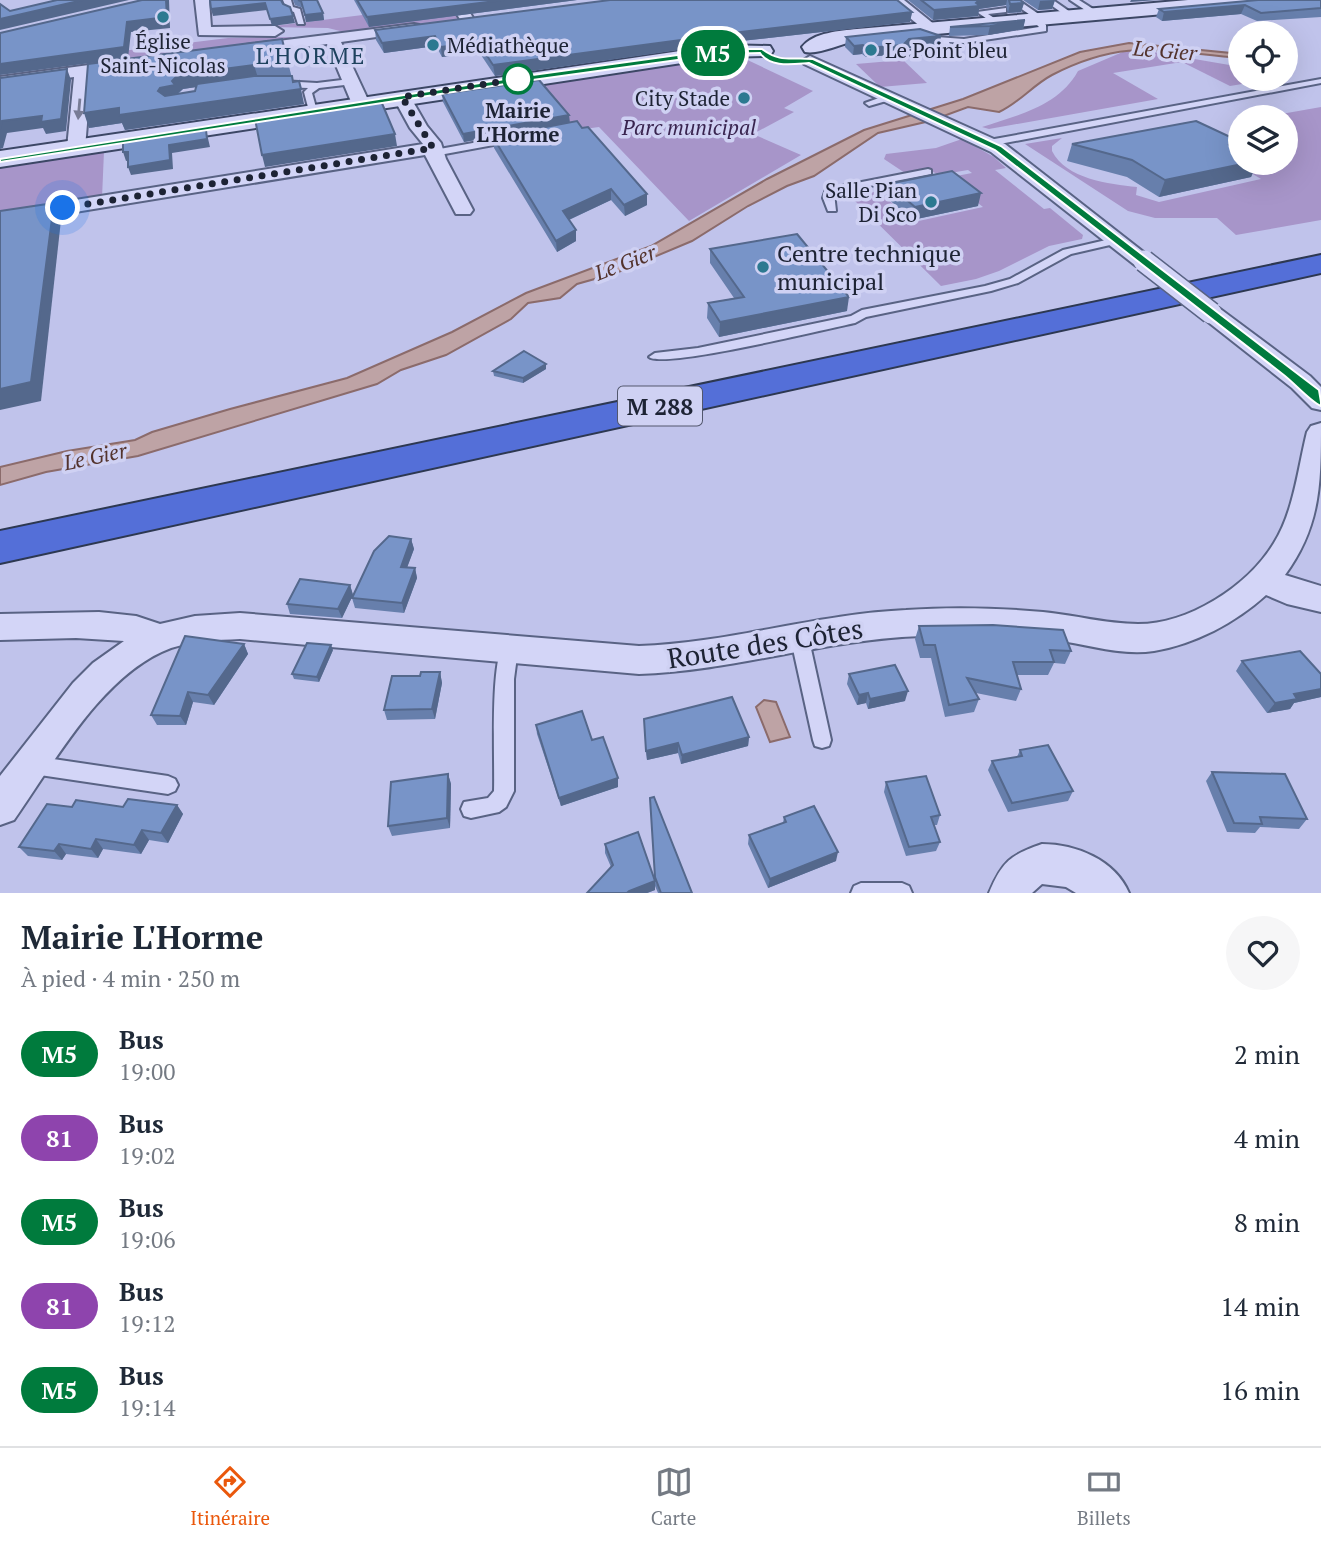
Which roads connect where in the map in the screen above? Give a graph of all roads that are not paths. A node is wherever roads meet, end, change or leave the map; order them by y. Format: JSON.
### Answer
{"nodes":[{"id":1,"x":202,"y":0,"type":"edge"},
{"id":2,"x":287,"y":0,"type":"edge"},
{"id":3,"x":455,"y":0,"type":"edge"},
{"id":4,"x":895,"y":0,"type":"edge"},
{"id":5,"x":1013,"y":0,"type":"edge"},
{"id":6,"x":1255,"y":0,"type":"edge"},
{"id":7,"x":1078,"y":9,"type":"edge"},
{"id":8,"x":970,"y":12,"type":"edge"},
{"id":9,"x":1041,"y":13,"type":"edge"},
{"id":10,"x":993,"y":15,"type":"junction"},
{"id":11,"x":301,"y":22,"type":"edge"},
{"id":12,"x":925,"y":28,"type":"junction"},
{"id":13,"x":332,"y":38,"type":"junction"},
{"id":14,"x":234,"y":51,"type":"edge"},
{"id":15,"x":790,"y":53,"type":"junction"},
{"id":16,"x":908,"y":53,"type":"edge"},
{"id":17,"x":140,"y":64,"type":"edge"},
{"id":18,"x":83,"y":71,"type":"junction"},
{"id":19,"x":1321,"y":81,"type":"edge"},
{"id":20,"x":0,"y":82,"type":"edge"},
{"id":21,"x":270,"y":87,"type":"edge"},
{"id":22,"x":356,"y":93,"type":"junction"},
{"id":23,"x":314,"y":95,"type":"junction"},
{"id":24,"x":402,"y":97,"type":"junction"},
{"id":25,"x":890,"y":97,"type":"junction"},
{"id":26,"x":869,"y":103,"type":"dead end"},
{"id":27,"x":520,"y":138,"type":"edge"},
{"id":28,"x":989,"y":143,"type":"junction"},
{"id":29,"x":76,"y":148,"type":"junction"},
{"id":30,"x":433,"y":150,"type":"junction"},
{"id":31,"x":0,"y":159,"type":"edge"},
{"id":32,"x":928,"y":172,"type":"dead end"},
{"id":33,"x":56,"y":209,"type":"edge"},
{"id":34,"x":832,"y":209,"type":"dead end"},
{"id":35,"x":463,"y":210,"type":"dead end"},
{"id":36,"x":1119,"y":240,"type":"junction"},
{"id":37,"x":1321,"y":245,"type":"edge"},
{"id":38,"x":1321,"y":264,"type":"edge"},
{"id":39,"x":655,"y":357,"type":"dead end"},
{"id":40,"x":1321,"y":402,"type":"edge"},
{"id":41,"x":1321,"y":432,"type":"edge"},
{"id":42,"x":0,"y":523,"type":"edge"},
{"id":43,"x":0,"y":547,"type":"edge"},
{"id":44,"x":1264,"y":579,"type":"junction"},
{"id":45,"x":1321,"y":599,"type":"edge"},
{"id":46,"x":0,"y":626,"type":"edge"},
{"id":47,"x":797,"y":639,"type":"junction"},
{"id":48,"x":152,"y":642,"type":"junction"},
{"id":49,"x":509,"y":649,"type":"junction"},
{"id":50,"x":822,"y":740,"type":"dead end"},
{"id":51,"x":32,"y":764,"type":"junction"},
{"id":52,"x":168,"y":785,"type":"dead end"},
{"id":53,"x":0,"y":807,"type":"edge"},
{"id":54,"x":471,"y":809,"type":"dead end"},
{"id":55,"x":861,"y":893,"type":"edge"},
{"id":56,"x":902,"y":893,"type":"edge"},
{"id":57,"x":1010,"y":893,"type":"edge"},
{"id":58,"x":1108,"y":893,"type":"edge"}],
"edges":[{"from":1,"to":13,"type":"street"},
{"from":2,"to":11,"type":"lane"},
{"from":3,"to":13,"type":"street"},
{"from":4,"to":12,"type":"street"},
{"from":5,"to":9,"type":"lane"},
{"from":6,"to":7,"type":"main road"},
{"from":7,"to":9,"type":"main road"},
{"from":8,"to":10,"type":"lane"},
{"from":9,"to":10,"type":"main road"},
{"from":9,"to":12,"type":"lane"},
{"from":10,"to":12,"type":"main road"},
{"from":12,"to":15,"type":"main road"},
{"from":12,"to":16,"type":"lane"},
{"from":13,"to":14,"type":"street"},
{"from":13,"to":22,"type":"street"},
{"from":15,"to":24,"type":"main road"},
{"from":15,"to":25,"type":"street"},
{"from":17,"to":18,"type":"street"},
{"from":18,"to":20,"type":"street"},
{"from":18,"to":29,"type":"street","one_way":true},
{"from":19,"to":28,"type":"lane"},
{"from":21,"to":23,"type":"lane"},
{"from":22,"to":23,"type":"main road"},
{"from":22,"to":24,"type":"main road"},
{"from":23,"to":29,"type":"main road"},
{"from":24,"to":30,"type":"street"},
{"from":25,"to":26,"type":"lane"},
{"from":25,"to":28,"type":"street"},
{"from":27,"to":30,"type":"lane"},
{"from":28,"to":36,"type":"street"},
{"from":29,"to":31,"type":"main road"},
{"from":30,"to":33,"type":"street"},
{"from":30,"to":35,"type":"street"},
{"from":32,"to":34,"type":"lane"},
{"from":36,"to":39,"type":"lane"},
{"from":36,"to":40,"type":"street","bridge":true},
{"from":37,"to":42,"type":"highway","number":"M 288"},
{"from":38,"to":43,"type":"highway","number":"M 288"},
{"from":41,"to":44,"type":"street","name":"Route des Côtes"},
{"from":44,"to":45,"type":"street"},
{"from":44,"to":47,"type":"street","name":"Route des Côtes"},
{"from":46,"to":48,"type":"street"},
{"from":47,"to":49,"type":"street","name":"Route des Côtes"},
{"from":47,"to":50,"type":"lane"},
{"from":48,"to":49,"type":"street","name":"Route des Côtes"},
{"from":48,"to":51,"type":"street","name":"Route des Côtes"},
{"from":49,"to":54,"type":"lane"},
{"from":51,"to":52,"type":"lane"},
{"from":51,"to":53,"type":"street","name":"Route des Côtes"},
{"from":55,"to":56,"type":"lane"},
{"from":57,"to":58,"type":"street"}]}
